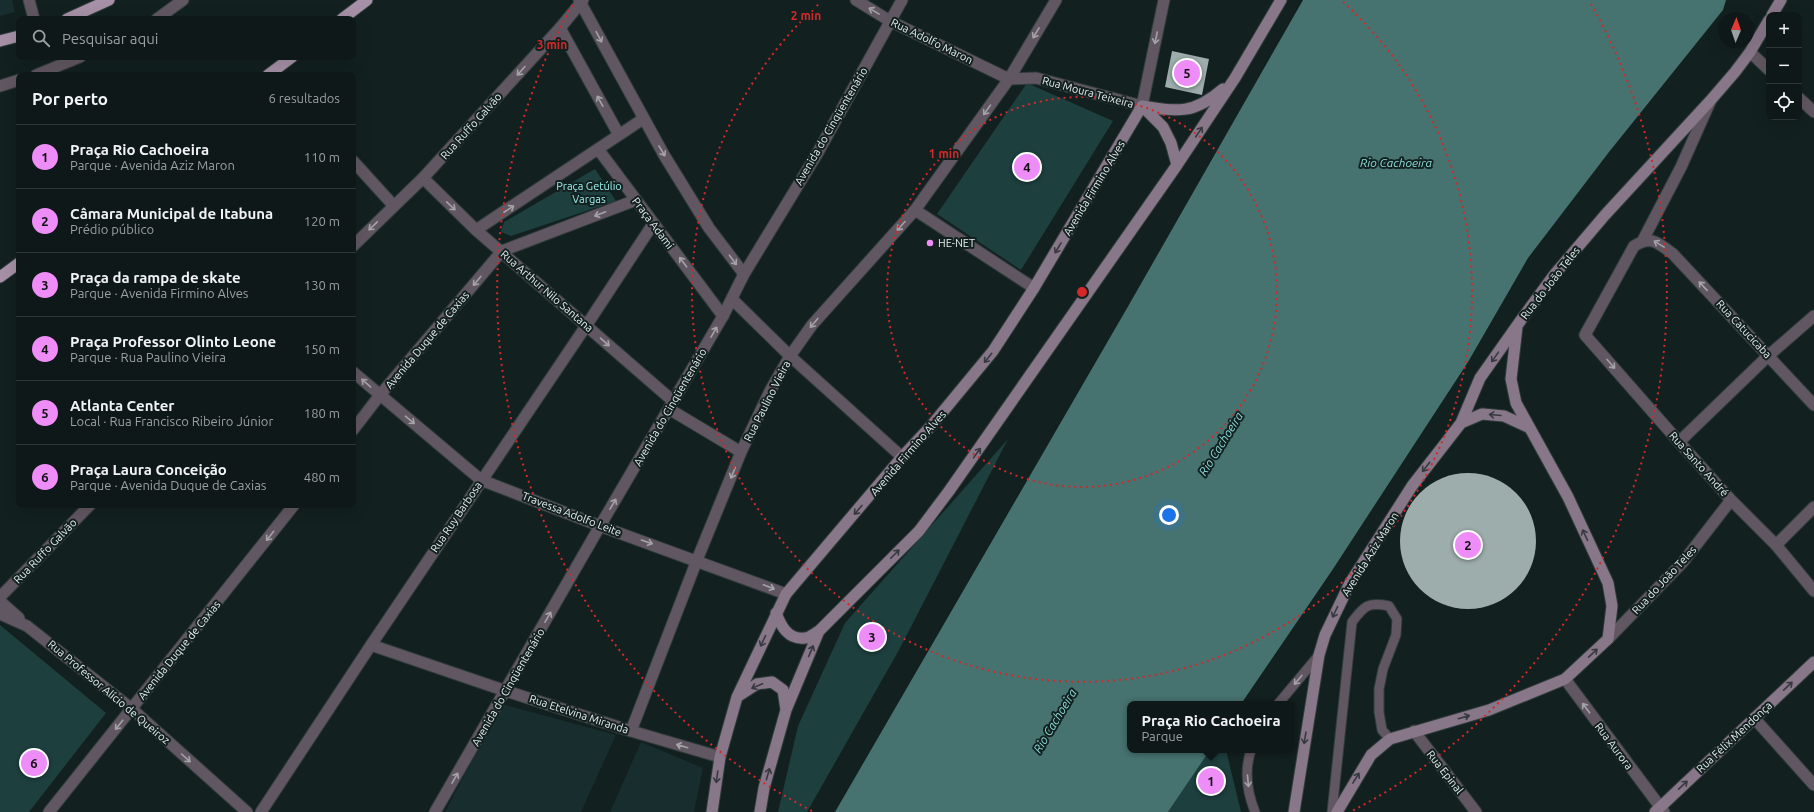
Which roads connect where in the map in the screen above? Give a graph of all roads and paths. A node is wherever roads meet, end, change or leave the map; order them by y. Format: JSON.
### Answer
{"nodes":[{"id":1,"x":29,"y":0,"type":"edge"},
{"id":2,"x":109,"y":0,"type":"edge"},
{"id":3,"x":183,"y":0,"type":"edge"},
{"id":4,"x":367,"y":0,"type":"edge"},
{"id":5,"x":856,"y":0,"type":"edge"},
{"id":6,"x":902,"y":0,"type":"edge"},
{"id":7,"x":1056,"y":0,"type":"edge"},
{"id":8,"x":1164,"y":0,"type":"edge"},
{"id":9,"x":1281,"y":0,"type":"edge"},
{"id":10,"x":1781,"y":0,"type":"edge"},
{"id":11,"x":581,"y":1,"type":"edge"},
{"id":12,"x":1774,"y":12,"type":"edge"},
{"id":13,"x":33,"y":16,"type":"edge"},
{"id":14,"x":74,"y":16,"type":"edge"},
{"id":15,"x":160,"y":16,"type":"edge"},
{"id":16,"x":346,"y":16,"type":"edge"},
{"id":17,"x":890,"y":21,"type":"junction"},
{"id":18,"x":1766,"y":25,"type":"edge"},
{"id":19,"x":560,"y":28,"type":"junction"},
{"id":20,"x":16,"y":37,"type":"edge"},
{"id":21,"x":0,"y":42,"type":"edge"},
{"id":22,"x":1750,"y":52,"type":"junction"},
{"id":23,"x":73,"y":60,"type":"edge"},
{"id":24,"x":288,"y":60,"type":"edge"},
{"id":25,"x":1766,"y":67,"type":"edge"},
{"id":26,"x":43,"y":72,"type":"edge"},
{"id":27,"x":274,"y":72,"type":"edge"},
{"id":28,"x":1009,"y":78,"type":"junction"},
{"id":29,"x":1235,"y":78,"type":"junction"},
{"id":30,"x":16,"y":81,"type":"edge"},
{"id":31,"x":0,"y":86,"type":"edge"},
{"id":32,"x":1710,"y":101,"type":"junction"},
{"id":33,"x":1802,"y":101,"type":"edge"},
{"id":34,"x":1142,"y":106,"type":"junction"},
{"id":35,"x":1814,"y":112,"type":"edge"},
{"id":36,"x":643,"y":120,"type":"junction"},
{"id":37,"x":619,"y":135,"type":"junction"},
{"id":38,"x":598,"y":150,"type":"junction"},
{"id":39,"x":356,"y":164,"type":"edge"},
{"id":40,"x":1177,"y":165,"type":"junction"},
{"id":41,"x":423,"y":178,"type":"junction"},
{"id":42,"x":636,"y":200,"type":"junction"},
{"id":43,"x":394,"y":206,"type":"junction"},
{"id":44,"x":915,"y":210,"type":"junction"},
{"id":45,"x":653,"y":224,"type":"junction"},
{"id":46,"x":476,"y":230,"type":"junction"},
{"id":47,"x":1643,"y":240,"type":"junction"},
{"id":48,"x":356,"y":242,"type":"edge"},
{"id":49,"x":502,"y":251,"type":"junction"},
{"id":50,"x":16,"y":265,"type":"edge"},
{"id":51,"x":744,"y":274,"type":"junction"},
{"id":52,"x":0,"y":277,"type":"edge"},
{"id":53,"x":1034,"y":288,"type":"junction"},
{"id":54,"x":732,"y":299,"type":"junction"},
{"id":55,"x":723,"y":316,"type":"junction"},
{"id":56,"x":1814,"y":316,"type":"edge"},
{"id":57,"x":586,"y":326,"type":"junction"},
{"id":58,"x":1517,"y":326,"type":"junction"},
{"id":59,"x":790,"y":356,"type":"junction"},
{"id":60,"x":1768,"y":356,"type":"junction"},
{"id":61,"x":356,"y":375,"type":"edge"},
{"id":62,"x":380,"y":395,"type":"junction"},
{"id":63,"x":671,"y":405,"type":"junction"},
{"id":64,"x":1814,"y":405,"type":"edge"},
{"id":65,"x":1461,"y":423,"type":"junction"},
{"id":66,"x":356,"y":426,"type":"edge"},
{"id":67,"x":1528,"y":427,"type":"junction"},
{"id":68,"x":1679,"y":442,"type":"junction"},
{"id":69,"x":741,"y":452,"type":"junction"},
{"id":70,"x":902,"y":457,"type":"junction"},
{"id":71,"x":482,"y":480,"type":"junction"},
{"id":72,"x":1731,"y":500,"type":"junction"},
{"id":73,"x":1814,"y":507,"type":"edge"},
{"id":74,"x":87,"y":508,"type":"edge"},
{"id":75,"x":292,"y":508,"type":"edge"},
{"id":76,"x":600,"y":526,"type":"junction"},
{"id":77,"x":1776,"y":545,"type":"junction"},
{"id":78,"x":697,"y":560,"type":"junction"},
{"id":79,"x":1814,"y":591,"type":"edge"},
{"id":80,"x":786,"y":594,"type":"junction"},
{"id":81,"x":0,"y":597,"type":"edge"},
{"id":82,"x":0,"y":601,"type":"edge"},
{"id":83,"x":776,"y":613,"type":"junction"},
{"id":84,"x":0,"y":614,"type":"edge"},
{"id":85,"x":27,"y":626,"type":"junction"},
{"id":86,"x":820,"y":631,"type":"junction"},
{"id":87,"x":1608,"y":639,"type":"junction"},
{"id":88,"x":371,"y":645,"type":"junction"},
{"id":89,"x":1319,"y":655,"type":"junction"},
{"id":90,"x":1814,"y":662,"type":"edge"},
{"id":91,"x":1565,"y":679,"type":"junction"},
{"id":92,"x":506,"y":691,"type":"junction"},
{"id":93,"x":737,"y":697,"type":"junction"},
{"id":94,"x":1281,"y":701,"type":"edge"},
{"id":95,"x":132,"y":709,"type":"junction"},
{"id":96,"x":786,"y":710,"type":"junction"},
{"id":97,"x":1754,"y":718,"type":"junction"},
{"id":98,"x":631,"y":731,"type":"junction"},
{"id":99,"x":1414,"y":731,"type":"junction"},
{"id":100,"x":1390,"y":739,"type":"junction"},
{"id":101,"x":1250,"y":753,"type":"edge"},
{"id":102,"x":720,"y":756,"type":"junction"},
{"id":103,"x":1814,"y":785,"type":"edge"},
{"id":104,"x":1660,"y":810,"type":"edge"},
{"id":105,"x":49,"y":812,"type":"edge"},
{"id":106,"x":247,"y":812,"type":"edge"},
{"id":107,"x":261,"y":812,"type":"edge"},
{"id":108,"x":435,"y":812,"type":"edge"},
{"id":109,"x":712,"y":812,"type":"edge"},
{"id":110,"x":760,"y":812,"type":"edge"},
{"id":111,"x":1255,"y":812,"type":"edge"},
{"id":112,"x":1294,"y":812,"type":"edge"},
{"id":113,"x":1332,"y":812,"type":"edge"},
{"id":114,"x":1337,"y":812,"type":"edge"},
{"id":115,"x":1476,"y":812,"type":"edge"}],
"edges":[{"from":1,"to":13,"type":"street"},
{"from":2,"to":14,"type":"main road"},
{"from":3,"to":15,"type":"street"},
{"from":4,"to":16,"type":"main road"},
{"from":17,"to":5,"type":"street","name":"Rua Adolfo Maron","one_way":true},
{"from":6,"to":17,"type":"street","name":"Avenida do Cinqüentenário"},
{"from":7,"to":28,"type":"street","name":"Rua Paulino Vieira","one_way":true},
{"from":8,"to":34,"type":"street","one_way":true},
{"from":9,"to":29,"type":"main road"},
{"from":10,"to":12,"type":"main road"},
{"from":11,"to":19,"type":"street","name":"Rua Ruffo Galvão"},
{"from":11,"to":36,"type":"street","one_way":true},
{"from":17,"to":28,"type":"street","name":"Rua Adolfo Maron"},
{"from":17,"to":51,"type":"street","name":"Avenida do Cinqüentenário"},
{"from":18,"to":22,"type":"main road","name":"Rua do João Teles"},
{"from":37,"to":19,"type":"street","one_way":true},
{"from":19,"to":41,"type":"street","name":"Rua Ruffo Galvão","one_way":true},
{"from":20,"to":21,"type":"main road"},
{"from":22,"to":25,"type":"street"},
{"from":22,"to":32,"type":"main road","name":"Rua do João Teles"},
{"from":23,"to":26,"type":"street"},
{"from":24,"to":27,"type":"main road"},
{"from":28,"to":34,"type":"street","name":"Rua Moura Teixeira"},
{"from":28,"to":44,"type":"street","name":"Rua Paulino Vieira","one_way":true},
{"from":29,"to":34,"type":"main road"},
{"from":40,"to":29,"type":"main road","one_way":true},
{"from":30,"to":31,"type":"street"},
{"from":32,"to":47,"type":"street"},
{"from":32,"to":58,"type":"main road","name":"Rua do João Teles"},
{"from":33,"to":35,"type":"street"},
{"from":34,"to":40,"type":"main road"},
{"from":34,"to":53,"type":"main road","name":"Avenida Firmino Alves","one_way":true},
{"from":36,"to":37,"type":"street"},
{"from":36,"to":51,"type":"street","one_way":true},
{"from":37,"to":38,"type":"street"},
{"from":38,"to":42,"type":"street","name":"Praça Adami"},
{"from":46,"to":38,"type":"street","one_way":true},
{"from":39,"to":43,"type":"street"},
{"from":86,"to":40,"type":"main road","one_way":true},
{"from":41,"to":43,"type":"street","name":"Rua Ruffo Galvão"},
{"from":41,"to":46,"type":"street","name":"Rua Arthur Nilo Santana","one_way":true},
{"from":42,"to":45,"type":"street","name":"Praça Adami"},
{"from":42,"to":49,"type":"street","one_way":true},
{"from":43,"to":48,"type":"street","name":"Rua Ruffo Galvão","one_way":true},
{"from":44,"to":53,"type":"street"},
{"from":44,"to":59,"type":"street","name":"Rua Paulino Vieira","one_way":true},
{"from":55,"to":45,"type":"street","name":"Praça Adami","one_way":true},
{"from":45,"to":57,"type":"street","name":"Rua Ruy Barbosa"},
{"from":46,"to":49,"type":"street","name":"Rua Arthur Nilo Santana"},
{"from":60,"to":47,"type":"street","name":"Rua Catucicaba","one_way":true},
{"from":47,"to":68,"type":"street","name":"Rua Santo André","one_way":true},
{"from":49,"to":57,"type":"street","name":"Rua Arthur Nilo Santana"},
{"from":49,"to":62,"type":"street","name":"Avenida Duque de Caxias","one_way":true},
{"from":50,"to":52,"type":"main road"},
{"from":51,"to":54,"type":"street","name":"Avenida do Cinqüentenário"},
{"from":53,"to":70,"type":"main road","name":"Avenida Firmino Alves","one_way":true},
{"from":54,"to":55,"type":"street","name":"Avenida do Cinqüentenário"},
{"from":54,"to":59,"type":"street"},
{"from":63,"to":55,"type":"street","name":"Avenida do Cinqüentenário","one_way":true},
{"from":56,"to":60,"type":"street"},
{"from":57,"to":63,"type":"street","name":"Rua Arthur Nilo Santana","one_way":true},
{"from":57,"to":71,"type":"street","name":"Rua Ruy Barbosa"},
{"from":58,"to":65,"type":"main road","name":"Avenida Aziz Maron","one_way":true},
{"from":58,"to":67,"type":"main road","name":"Rua do João Teles"},
{"from":59,"to":69,"type":"street","name":"Rua Paulino Vieira"},
{"from":59,"to":70,"type":"street"},
{"from":60,"to":64,"type":"street","name":"Rua Catucicaba"},
{"from":60,"to":68,"type":"street"},
{"from":62,"to":61,"type":"street","name":"Travessa Adolfo Leite","one_way":true},
{"from":62,"to":66,"type":"street","name":"Avenida Duque de Caxias"},
{"from":62,"to":71,"type":"street","name":"Travessa Adolfo Leite","one_way":true},
{"from":63,"to":69,"type":"street","name":"Rua Arthur Nilo Santana"},
{"from":76,"to":63,"type":"street","name":"Avenida do Cinqüentenário","one_way":true},
{"from":67,"to":65,"type":"main road","one_way":true},
{"from":65,"to":89,"type":"main road","name":"Avenida Aziz Maron","one_way":true},
{"from":87,"to":67,"type":"main road","name":"Rua do João Teles","one_way":true},
{"from":68,"to":72,"type":"street","name":"Rua Santo André"},
{"from":69,"to":78,"type":"street","name":"Rua Paulino Vieira","one_way":true},
{"from":70,"to":80,"type":"main road","name":"Avenida Firmino Alves","one_way":true},
{"from":71,"to":76,"type":"street","name":"Travessa Adolfo Leite"},
{"from":71,"to":88,"type":"street","name":"Rua Ruy Barbosa"},
{"from":72,"to":77,"type":"street","name":"Rua Santo André"},
{"from":72,"to":87,"type":"street","name":"Rua do João Teles"},
{"from":73,"to":77,"type":"street"},
{"from":74,"to":81,"type":"street","name":"Rua Ruffo Galvão"},
{"from":75,"to":95,"type":"street","name":"Avenida Duque de Caxias","one_way":true},
{"from":76,"to":78,"type":"street","name":"Travessa Adolfo Leite","one_way":true},
{"from":92,"to":76,"type":"street","name":"Avenida do Cinqüentenário","one_way":true},
{"from":77,"to":79,"type":"street","name":"Rua Santo André"},
{"from":78,"to":80,"type":"street","name":"Travessa Adolfo Leite","one_way":true},
{"from":78,"to":98,"type":"street","name":"Rua Paulino Vieira"},
{"from":80,"to":83,"type":"main road","name":"Avenida Firmino Alves"},
{"from":82,"to":85,"type":"street"},
{"from":83,"to":86,"type":"main road"},
{"from":83,"to":93,"type":"main road","name":"Avenida Firmino Alves","one_way":true},
{"from":84,"to":85,"type":"street","name":"Rua Professor Alício de Queiroz"},
{"from":85,"to":95,"type":"street","name":"Rua Professor Alício de Queiroz"},
{"from":96,"to":86,"type":"main road","one_way":true},
{"from":91,"to":87,"type":"main road","name":"Rua do João Teles","one_way":true},
{"from":88,"to":92,"type":"street","name":"Rua Etelvina Miranda"},
{"from":88,"to":107,"type":"street","name":"Rua Ruy Barbosa"},
{"from":89,"to":94,"type":"lane","one_way":true},
{"from":89,"to":112,"type":"main road","name":"Avenida Aziz Maron","one_way":true},
{"from":97,"to":90,"type":"main road","name":"Rua Félix Mendonça","one_way":true},
{"from":99,"to":91,"type":"main road","one_way":true},
{"from":104,"to":91,"type":"street","name":"Rua Aurora","one_way":true},
{"from":92,"to":98,"type":"street","name":"Rua Etelvina Miranda"},
{"from":108,"to":92,"type":"street","name":"Avenida do Cinqüentenário","one_way":true},
{"from":96,"to":93,"type":"main road","one_way":true},
{"from":93,"to":102,"type":"main road","name":"Avenida Firmino Alves"},
{"from":95,"to":105,"type":"street","name":"Avenida Duque de Caxias","one_way":true},
{"from":95,"to":106,"type":"street","name":"Rua Professor Alício de Queiroz","one_way":true},
{"from":110,"to":96,"type":"main road","one_way":true},
{"from":97,"to":103,"type":"street"},
{"from":104,"to":97,"type":"main road","name":"Rua Félix Mendonça","one_way":true},
{"from":102,"to":98,"type":"street","name":"Rua Etelvina Miranda","one_way":true},
{"from":99,"to":100,"type":"main road"},
{"from":99,"to":115,"type":"street","name":"Rua Epinal"},
{"from":100,"to":113,"type":"lane"},
{"from":114,"to":100,"type":"main road","one_way":true},
{"from":101,"to":111,"type":"lane","one_way":true},
{"from":102,"to":109,"type":"main road","name":"Avenida Firmino Alves","one_way":true}]}
